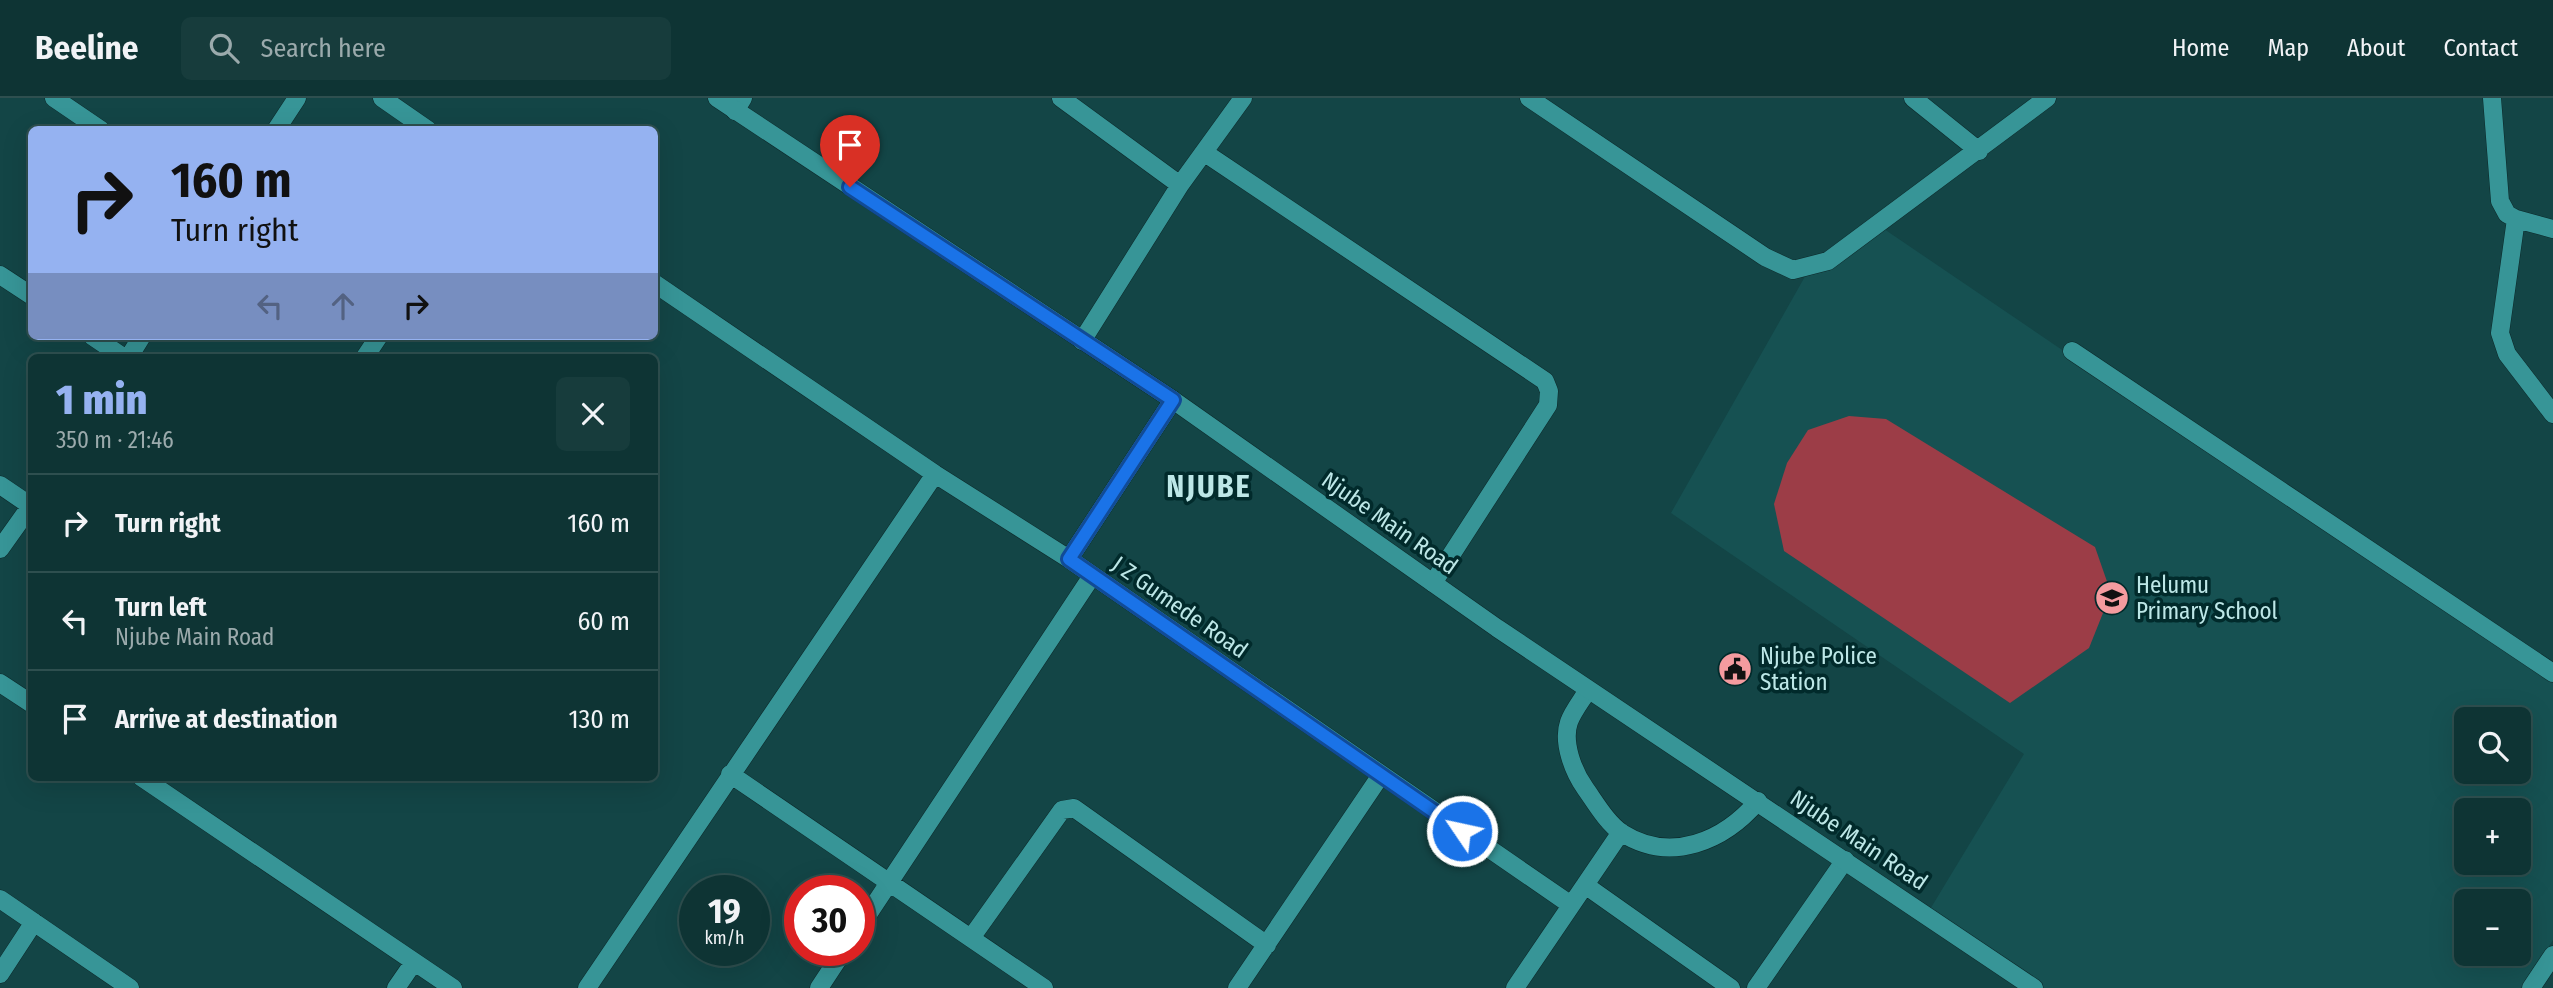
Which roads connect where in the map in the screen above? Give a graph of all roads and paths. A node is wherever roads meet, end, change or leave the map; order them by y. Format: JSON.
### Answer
{"nodes":[{"id":1,"x":54,"y":98,"type":"edge"},
{"id":2,"x":298,"y":98,"type":"edge"},
{"id":3,"x":382,"y":98,"type":"edge"},
{"id":4,"x":717,"y":98,"type":"edge"},
{"id":5,"x":1060,"y":98,"type":"edge"},
{"id":6,"x":1243,"y":98,"type":"edge"},
{"id":7,"x":1529,"y":98,"type":"edge"},
{"id":8,"x":1913,"y":98,"type":"edge"},
{"id":9,"x":2047,"y":98,"type":"edge"},
{"id":10,"x":2492,"y":98,"type":"edge"},
{"id":11,"x":739,"y":104,"type":"edge"},
{"id":12,"x":95,"y":126,"type":"edge"},
{"id":13,"x":279,"y":126,"type":"edge"},
{"id":14,"x":422,"y":126,"type":"edge"},
{"id":15,"x":1979,"y":151,"type":"junction"},
{"id":16,"x":1205,"y":153,"type":"junction"},
{"id":17,"x":1180,"y":185,"type":"junction"},
{"id":18,"x":2516,"y":219,"type":"junction"},
{"id":19,"x":2553,"y":229,"type":"edge"},
{"id":20,"x":0,"y":275,"type":"edge"},
{"id":21,"x":658,"y":286,"type":"edge"},
{"id":22,"x":28,"y":293,"type":"edge"},
{"id":23,"x":98,"y":340,"type":"edge"},
{"id":24,"x":1082,"y":341,"type":"junction"},
{"id":25,"x":2072,"y":351,"type":"dead end"},
{"id":26,"x":119,"y":354,"type":"edge"},
{"id":27,"x":1173,"y":400,"type":"junction"},
{"id":28,"x":2553,"y":414,"type":"edge"},
{"id":29,"x":935,"y":474,"type":"junction"},
{"id":30,"x":0,"y":485,"type":"edge"},
{"id":31,"x":28,"y":503,"type":"edge"},
{"id":32,"x":28,"y":509,"type":"edge"},
{"id":33,"x":0,"y":549,"type":"edge"},
{"id":34,"x":1069,"y":559,"type":"junction"},
{"id":35,"x":1092,"y":576,"type":"junction"},
{"id":36,"x":1433,"y":583,"type":"junction"},
{"id":37,"x":2553,"y":673,"type":"edge"},
{"id":38,"x":0,"y":683,"type":"edge"},
{"id":39,"x":1588,"y":690,"type":"junction"},
{"id":40,"x":28,"y":701,"type":"edge"},
{"id":41,"x":730,"y":774,"type":"junction"},
{"id":42,"x":1381,"y":775,"type":"junction"},
{"id":43,"x":147,"y":781,"type":"edge"},
{"id":44,"x":1758,"y":800,"type":"junction"},
{"id":45,"x":1621,"y":832,"type":"junction"},
{"id":46,"x":1845,"y":860,"type":"junction"},
{"id":47,"x":890,"y":882,"type":"junction"},
{"id":48,"x":1585,"y":885,"type":"junction"},
{"id":49,"x":0,"y":900,"type":"edge"},
{"id":50,"x":875,"y":904,"type":"edge"},
{"id":51,"x":1572,"y":905,"type":"junction"},
{"id":52,"x":34,"y":922,"type":"junction"},
{"id":53,"x":971,"y":938,"type":"junction"},
{"id":54,"x":1267,"y":945,"type":"junction"},
{"id":55,"x":2553,"y":955,"type":"edge"},
{"id":56,"x":414,"y":962,"type":"junction"},
{"id":57,"x":833,"y":966,"type":"edge"},
{"id":58,"x":0,"y":974,"type":"edge"},
{"id":59,"x":130,"y":988,"type":"edge"},
{"id":60,"x":396,"y":988,"type":"edge"},
{"id":61,"x":453,"y":988,"type":"edge"},
{"id":62,"x":587,"y":988,"type":"edge"},
{"id":63,"x":819,"y":988,"type":"edge"},
{"id":64,"x":1044,"y":988,"type":"edge"},
{"id":65,"x":1237,"y":988,"type":"edge"},
{"id":66,"x":1515,"y":988,"type":"edge"},
{"id":67,"x":1731,"y":988,"type":"edge"},
{"id":68,"x":1756,"y":988,"type":"edge"},
{"id":69,"x":2034,"y":988,"type":"edge"},
{"id":70,"x":2531,"y":988,"type":"edge"}],
"edges":[{"from":1,"to":12,"type":"street"},
{"from":2,"to":13,"type":"street"},
{"from":3,"to":14,"type":"street"},
{"from":4,"to":11,"type":"street","name":"Njube Main Road"},
{"from":5,"to":17,"type":"street"},
{"from":6,"to":16,"type":"street"},
{"from":7,"to":15,"type":"street"},
{"from":8,"to":15,"type":"street"},
{"from":9,"to":15,"type":"street"},
{"from":10,"to":18,"type":"street"},
{"from":11,"to":24,"type":"street","name":"Njube Main Road"},
{"from":16,"to":17,"type":"street"},
{"from":16,"to":36,"type":"street"},
{"from":17,"to":24,"type":"street"},
{"from":18,"to":19,"type":"street"},
{"from":18,"to":28,"type":"street"},
{"from":20,"to":22,"type":"street"},
{"from":21,"to":29,"type":"street","name":"J Z Gumede Road"},
{"from":23,"to":26,"type":"street"},
{"from":24,"to":27,"type":"street","name":"Njube Main Road"},
{"from":25,"to":37,"type":"street"},
{"from":27,"to":34,"type":"street"},
{"from":27,"to":36,"type":"street","name":"Njube Main Road"},
{"from":29,"to":34,"type":"street","name":"J Z Gumede Road"},
{"from":29,"to":41,"type":"street"},
{"from":30,"to":31,"type":"street"},
{"from":32,"to":33,"type":"street"},
{"from":34,"to":35,"type":"street","name":"J Z Gumede Road"},
{"from":35,"to":42,"type":"street","name":"J Z Gumede Road"},
{"from":35,"to":47,"type":"street"},
{"from":36,"to":39,"type":"street","name":"Njube Main Road"},
{"from":38,"to":40,"type":"street"},
{"from":39,"to":44,"type":"street","name":"Njube Main Road"},
{"from":39,"to":45,"type":"street"},
{"from":41,"to":47,"type":"street"},
{"from":41,"to":62,"type":"street"},
{"from":42,"to":51,"type":"street","name":"J Z Gumede Road"},
{"from":42,"to":54,"type":"street"},
{"from":43,"to":56,"type":"street"},
{"from":44,"to":45,"type":"street"},
{"from":44,"to":46,"type":"street","name":"Njube Main Road"},
{"from":45,"to":48,"type":"street"},
{"from":46,"to":68,"type":"street"},
{"from":46,"to":69,"type":"street","name":"Njube Main Road"},
{"from":47,"to":50,"type":"street"},
{"from":47,"to":53,"type":"street"},
{"from":48,"to":51,"type":"street"},
{"from":48,"to":67,"type":"street"},
{"from":49,"to":52,"type":"street"},
{"from":51,"to":66,"type":"street"},
{"from":52,"to":58,"type":"street"},
{"from":52,"to":59,"type":"street"},
{"from":53,"to":54,"type":"street"},
{"from":53,"to":64,"type":"street"},
{"from":54,"to":65,"type":"street"},
{"from":55,"to":70,"type":"street"},
{"from":56,"to":60,"type":"street"},
{"from":56,"to":61,"type":"street"},
{"from":57,"to":63,"type":"street"}]}
